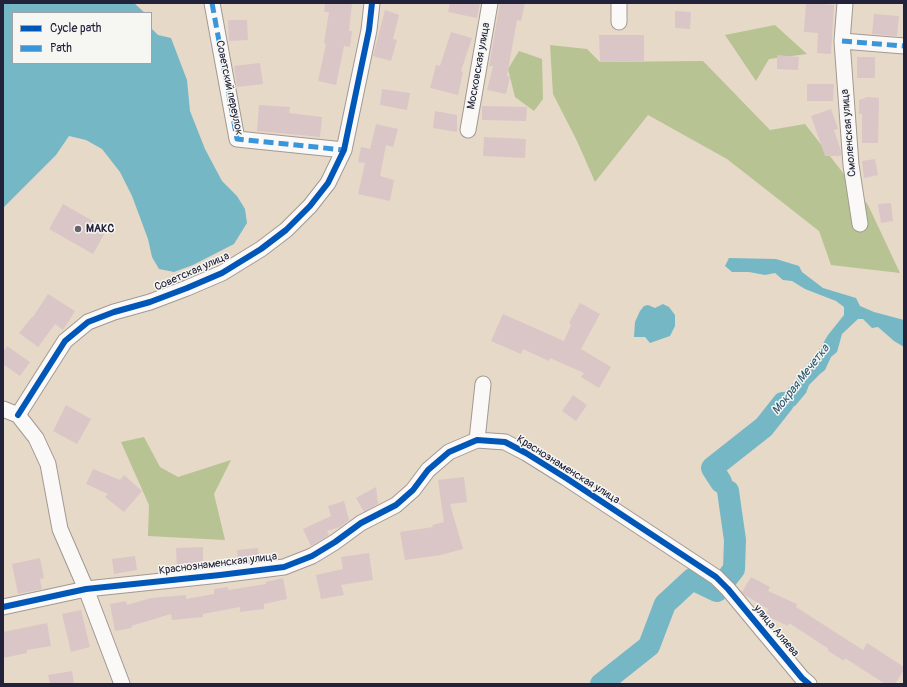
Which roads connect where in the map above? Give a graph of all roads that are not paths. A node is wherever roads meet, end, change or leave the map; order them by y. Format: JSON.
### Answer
{"nodes":[{"id":1,"x":212,"y":3,"type":"edge"},
{"id":2,"x":372,"y":3,"type":"edge"},
{"id":3,"x":490,"y":3,"type":"edge"},
{"id":4,"x":619,"y":3,"type":"edge"},
{"id":5,"x":845,"y":3,"type":"edge"},
{"id":6,"x":619,"y":22,"type":"dead end"},
{"id":7,"x":842,"y":41,"type":"junction"},
{"id":8,"x":904,"y":46,"type":"edge"},
{"id":9,"x":468,"y":130,"type":"dead end"},
{"id":10,"x":344,"y":150,"type":"junction"},
{"id":11,"x":860,"y":224,"type":"dead end"},
{"id":12,"x":483,"y":384,"type":"dead end"},
{"id":13,"x":3,"y":409,"type":"edge"},
{"id":14,"x":18,"y":415,"type":"junction"},
{"id":15,"x":477,"y":440,"type":"junction"},
{"id":16,"x":86,"y":589,"type":"junction"},
{"id":17,"x":728,"y":589,"type":"joint"},
{"id":18,"x":3,"y":607,"type":"edge"},
{"id":19,"x":122,"y":684,"type":"edge"},
{"id":20,"x":809,"y":684,"type":"edge"}],
"edges":[{"from":1,"to":10,"type":"street","name":"Советский переулок"},
{"from":2,"to":10,"type":"street","name":"Советская улица"},
{"from":3,"to":9,"type":"street","name":"Московская улица"},
{"from":4,"to":6,"type":"street"},
{"from":5,"to":7,"type":"street","name":"Смоленская улица"},
{"from":7,"to":8,"type":"street"},
{"from":7,"to":11,"type":"street","name":"Смоленская улица"},
{"from":10,"to":14,"type":"street","name":"Советская улица"},
{"from":12,"to":15,"type":"street"},
{"from":13,"to":14,"type":"street"},
{"from":14,"to":16,"type":"street"},
{"from":15,"to":16,"type":"street","name":"Краснознаменская улица"},
{"from":15,"to":17,"type":"street","name":"Краснознаменская улица"},
{"from":16,"to":18,"type":"street","name":"Краснознаменская улица"},
{"from":16,"to":19,"type":"street"},
{"from":17,"to":20,"type":"street","name":"улица Аляева"}]}
